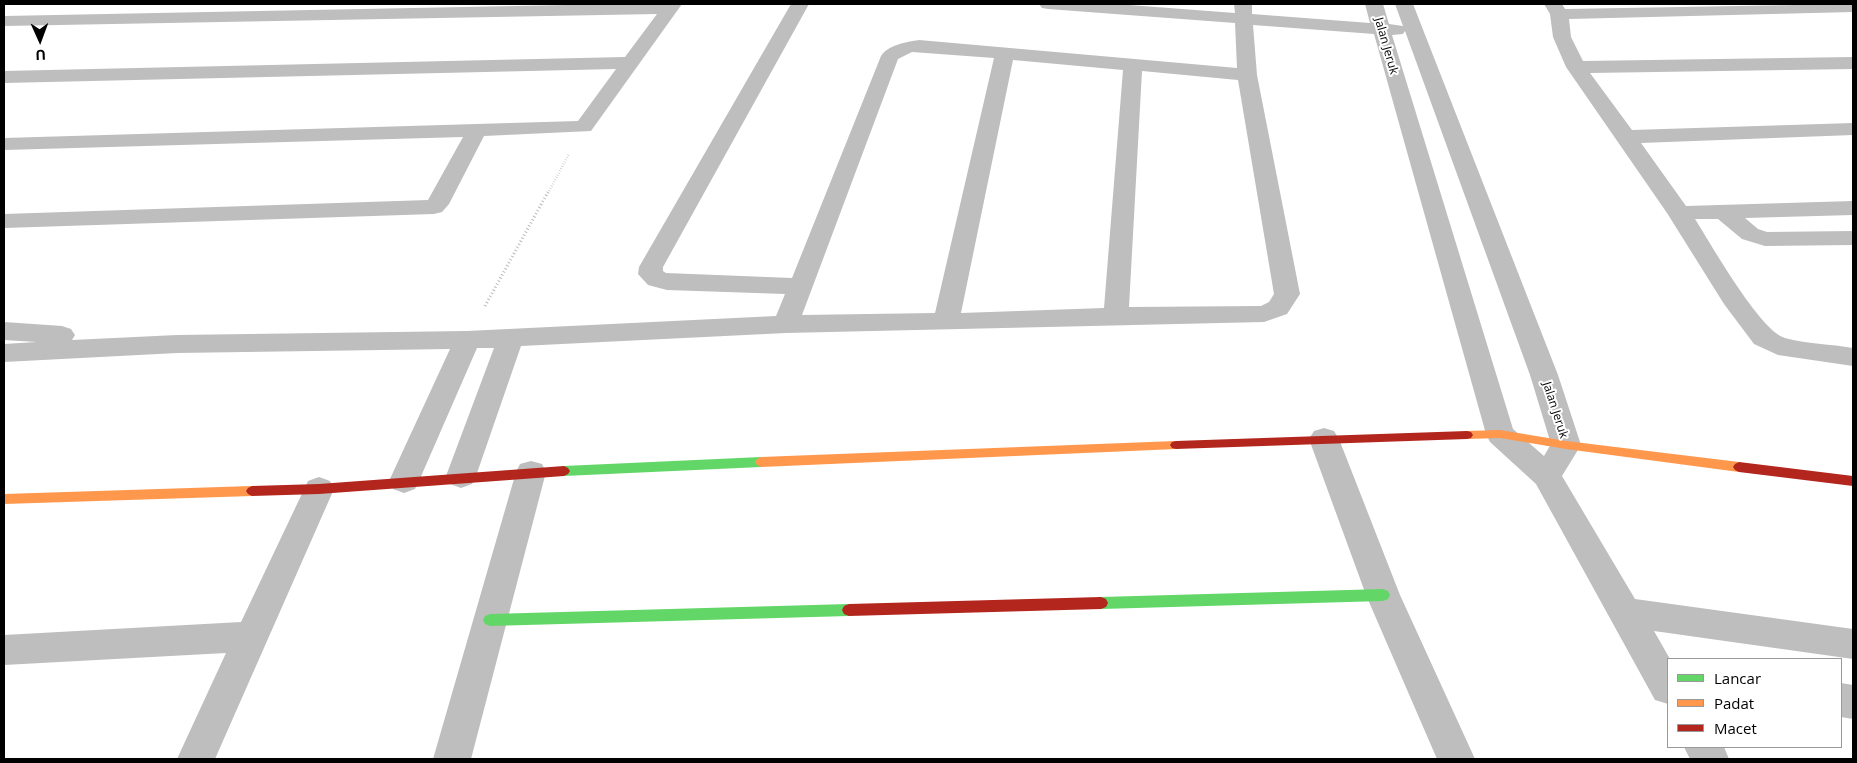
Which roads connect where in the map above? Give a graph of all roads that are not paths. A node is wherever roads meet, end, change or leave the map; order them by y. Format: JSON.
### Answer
{"nodes":[{"id":1,"x":800,"y":4,"type":"edge"},
{"id":2,"x":1048,"y":4,"type":"edge"},
{"id":3,"x":1374,"y":4,"type":"edge"},
{"id":4,"x":1404,"y":4,"type":"edge"},
{"id":5,"x":672,"y":6,"type":"edge"},
{"id":6,"x":1853,"y":7,"type":"edge"},
{"id":7,"x":1556,"y":9,"type":"edge"},
{"id":8,"x":1244,"y":12,"type":"edge"},
{"id":9,"x":4,"y":21,"type":"edge"},
{"id":10,"x":1381,"y":28,"type":"junction"},
{"id":11,"x":1413,"y":31,"type":"junction"},
{"id":12,"x":1005,"y":53,"type":"junction"},
{"id":13,"x":630,"y":63,"type":"junction"},
{"id":14,"x":1853,"y":63,"type":"edge"},
{"id":15,"x":1133,"y":65,"type":"junction"},
{"id":16,"x":1576,"y":68,"type":"junction"},
{"id":17,"x":1247,"y":75,"type":"junction"},
{"id":18,"x":4,"y":77,"type":"edge"},
{"id":19,"x":1853,"y":129,"type":"edge"},
{"id":20,"x":476,"y":132,"type":"junction"},
{"id":21,"x":1626,"y":136,"type":"junction"},
{"id":22,"x":4,"y":144,"type":"edge"},
{"id":23,"x":1853,"y":208,"type":"edge"},
{"id":24,"x":1724,"y":212,"type":"junction"},
{"id":25,"x":1679,"y":213,"type":"junction"},
{"id":26,"x":4,"y":221,"type":"edge"},
{"id":27,"x":1853,"y":238,"type":"edge"},
{"id":28,"x":801,"y":286,"type":"junction"},
{"id":29,"x":1116,"y":316,"type":"junction"},
{"id":30,"x":946,"y":322,"type":"junction"},
{"id":31,"x":786,"y":324,"type":"junction"},
{"id":32,"x":4,"y":331,"type":"edge"},
{"id":33,"x":511,"y":337,"type":"junction"},
{"id":34,"x":467,"y":340,"type":"junction"},
{"id":35,"x":177,"y":344,"type":"junction"},
{"id":36,"x":1853,"y":351,"type":"edge"},
{"id":37,"x":4,"y":353,"type":"edge"},
{"id":38,"x":1826,"y":354,"type":"junction"},
{"id":39,"x":1853,"y":357,"type":"edge"},
{"id":40,"x":1500,"y":434,"type":"junction"},
{"id":41,"x":1324,"y":439,"type":"junction"},
{"id":42,"x":1566,"y":445,"type":"junction"},
{"id":43,"x":531,"y":472,"type":"junction"},
{"id":44,"x":461,"y":476,"type":"junction"},
{"id":45,"x":1547,"y":476,"type":"junction"},
{"id":46,"x":404,"y":481,"type":"junction"},
{"id":47,"x":1853,"y":482,"type":"edge"},
{"id":48,"x":319,"y":489,"type":"junction"},
{"id":49,"x":4,"y":499,"type":"edge"},
{"id":50,"x":1383,"y":595,"type":"junction"},
{"id":51,"x":1626,"y":612,"type":"junction"},
{"id":52,"x":490,"y":620,"type":"junction"},
{"id":53,"x":252,"y":637,"type":"junction"},
{"id":54,"x":1853,"y":644,"type":"edge"},
{"id":55,"x":4,"y":650,"type":"edge"},
{"id":56,"x":1667,"y":684,"type":"edge"},
{"id":57,"x":1704,"y":748,"type":"edge"},
{"id":58,"x":196,"y":759,"type":"edge"},
{"id":59,"x":452,"y":759,"type":"edge"},
{"id":60,"x":1456,"y":759,"type":"edge"},
{"id":61,"x":1710,"y":759,"type":"edge"}],
"edges":[{"from":1,"to":28,"type":"street"},
{"from":2,"to":8,"type":"street"},
{"from":3,"to":10,"type":"street","name":"Jalan Jeruk"},
{"from":4,"to":11,"type":"street","name":"Jalan Jeruk"},
{"from":5,"to":9,"type":"street"},
{"from":5,"to":13,"type":"street"},
{"from":6,"to":7,"type":"street"},
{"from":7,"to":16,"type":"street"},
{"from":8,"to":10,"type":"street"},
{"from":8,"to":17,"type":"street"},
{"from":10,"to":11,"type":"street"},
{"from":10,"to":40,"type":"street","name":"Jalan Jeruk"},
{"from":11,"to":42,"type":"street","name":"Jalan Jeruk"},
{"from":12,"to":15,"type":"street"},
{"from":12,"to":28,"type":"street"},
{"from":12,"to":30,"type":"street"},
{"from":13,"to":18,"type":"street"},
{"from":13,"to":20,"type":"street"},
{"from":14,"to":16,"type":"street"},
{"from":15,"to":17,"type":"street"},
{"from":15,"to":29,"type":"street"},
{"from":16,"to":21,"type":"street"},
{"from":17,"to":29,"type":"street"},
{"from":19,"to":21,"type":"street"},
{"from":20,"to":22,"type":"street"},
{"from":20,"to":26,"type":"street"},
{"from":21,"to":25,"type":"street"},
{"from":23,"to":24,"type":"street"},
{"from":24,"to":25,"type":"street"},
{"from":24,"to":27,"type":"street"},
{"from":25,"to":38,"type":"street"},
{"from":28,"to":31,"type":"street"},
{"from":29,"to":30,"type":"street"},
{"from":30,"to":31,"type":"street"},
{"from":31,"to":33,"type":"street"},
{"from":32,"to":35,"type":"street"},
{"from":33,"to":34,"type":"street"},
{"from":33,"to":44,"type":"street"},
{"from":34,"to":35,"type":"street"},
{"from":34,"to":46,"type":"street"},
{"from":35,"to":37,"type":"street"},
{"from":36,"to":38,"type":"street"},
{"from":38,"to":39,"type":"street"},
{"from":40,"to":41,"type":"street"},
{"from":40,"to":42,"type":"street"},
{"from":40,"to":45,"type":"street"},
{"from":41,"to":43,"type":"street"},
{"from":41,"to":50,"type":"street"},
{"from":42,"to":45,"type":"street","name":"Jalan Jeruk"},
{"from":42,"to":47,"type":"street"},
{"from":43,"to":44,"type":"street"},
{"from":43,"to":52,"type":"street"},
{"from":44,"to":46,"type":"street"},
{"from":45,"to":51,"type":"street"},
{"from":46,"to":48,"type":"street"},
{"from":48,"to":49,"type":"street"},
{"from":48,"to":53,"type":"street"},
{"from":50,"to":52,"type":"street"},
{"from":50,"to":60,"type":"street"},
{"from":51,"to":54,"type":"street"},
{"from":51,"to":56,"type":"street"},
{"from":52,"to":59,"type":"street"},
{"from":53,"to":55,"type":"street"},
{"from":53,"to":58,"type":"street"},
{"from":57,"to":61,"type":"street"}]}
